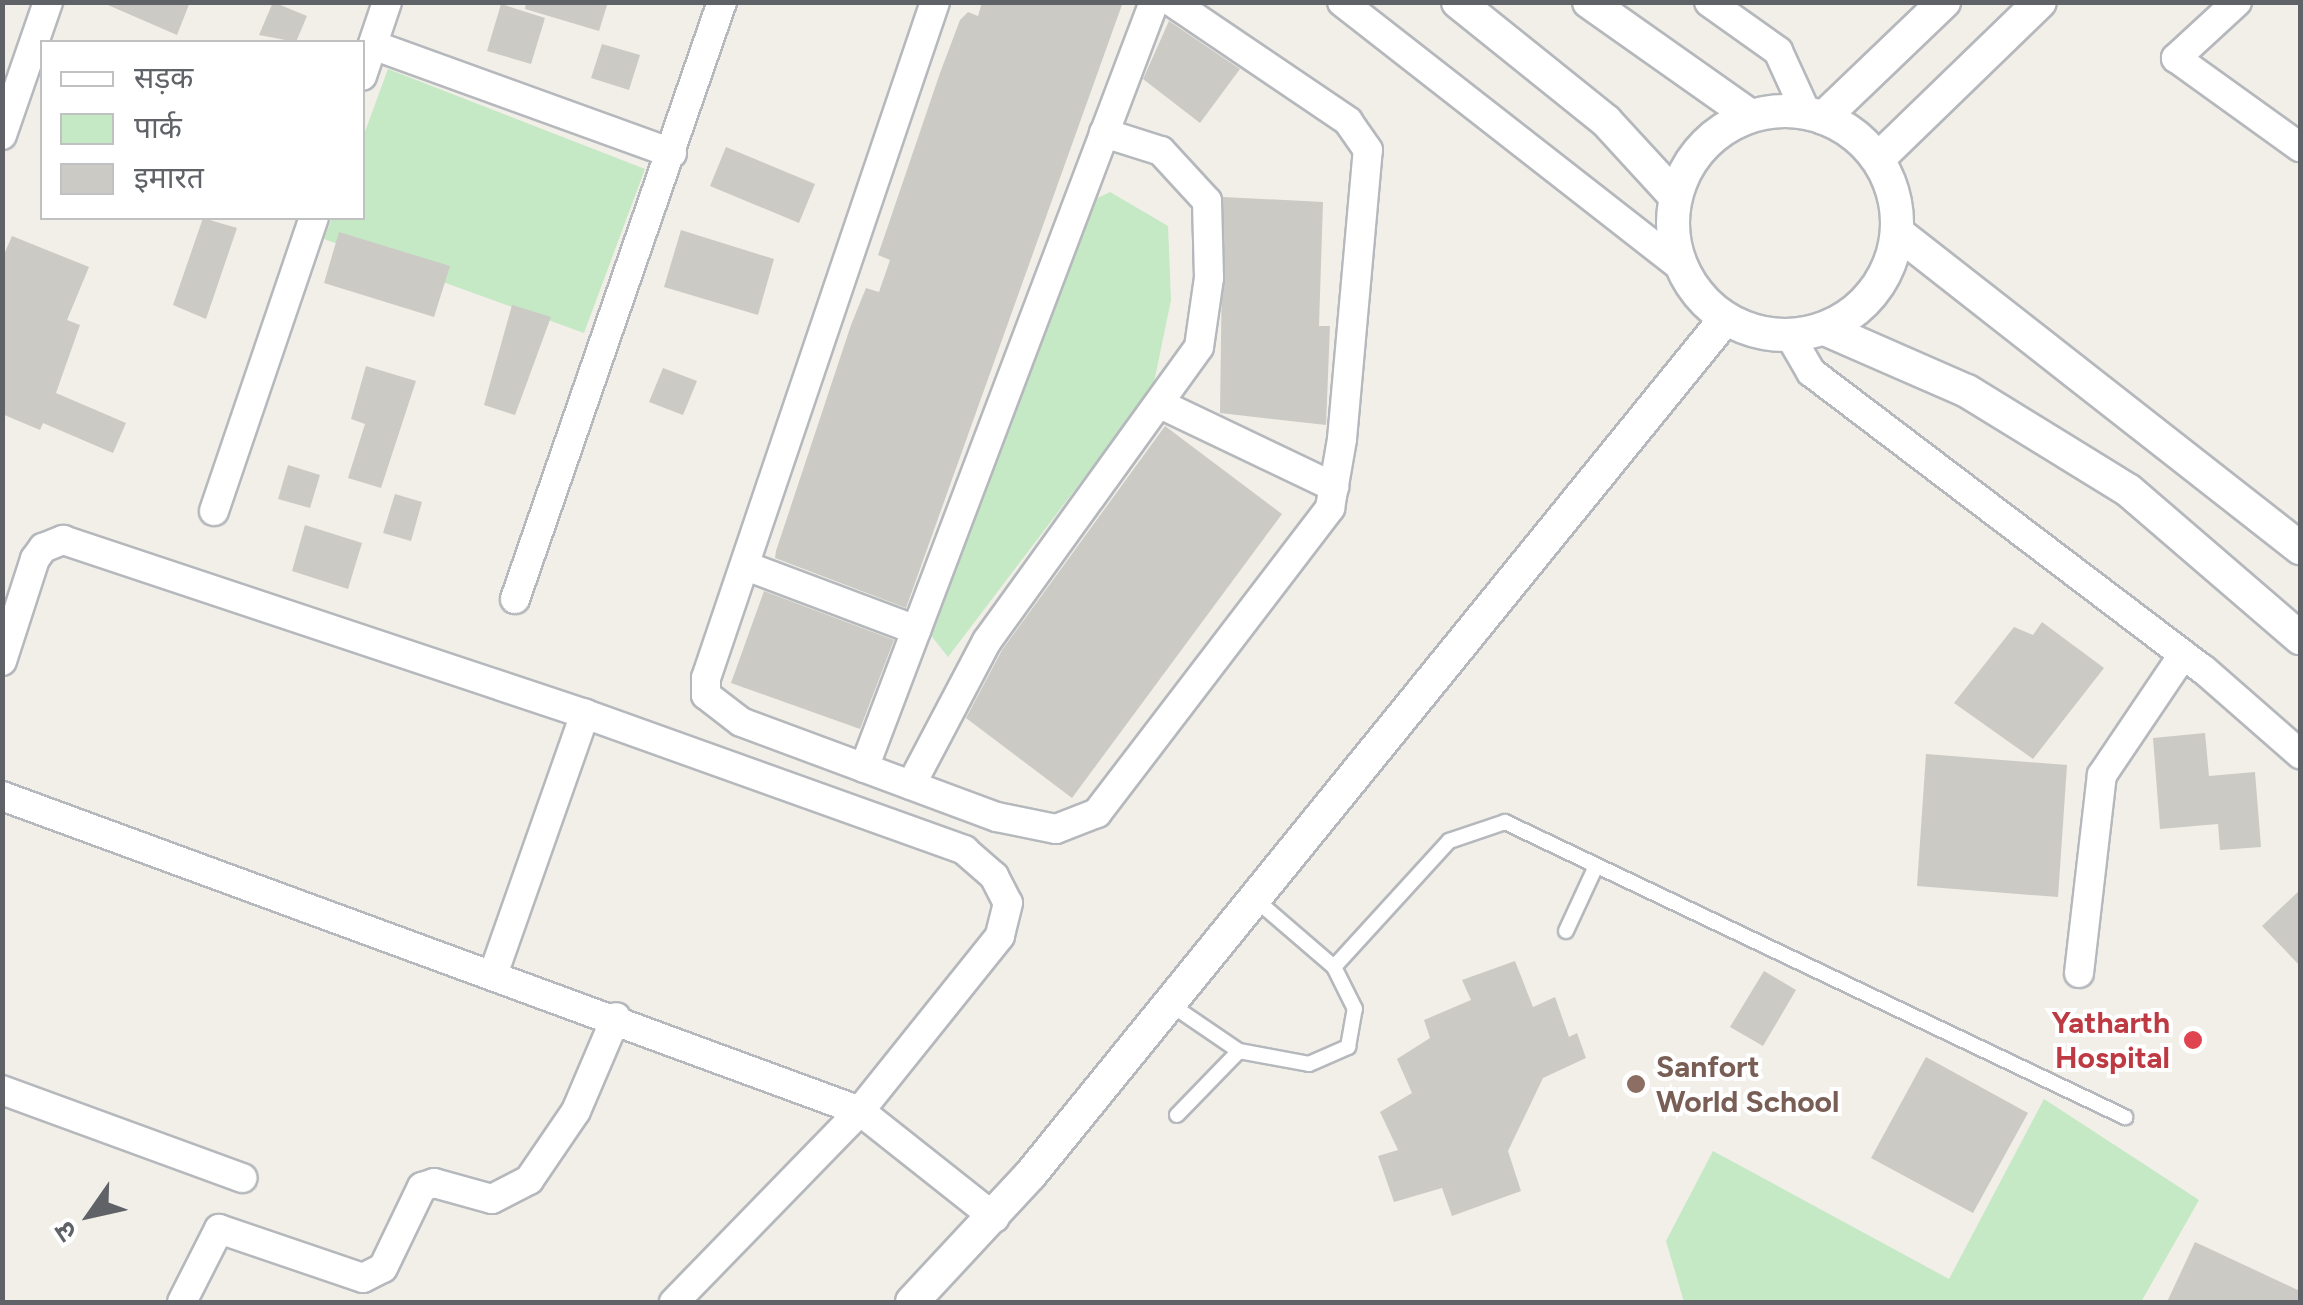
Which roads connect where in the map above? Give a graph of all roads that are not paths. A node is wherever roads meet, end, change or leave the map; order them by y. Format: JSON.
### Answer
{"nodes":[{"id":1,"x":48,"y":2,"type":"edge"},
{"id":2,"x":387,"y":2,"type":"edge"},
{"id":3,"x":722,"y":2,"type":"edge"},
{"id":4,"x":936,"y":2,"type":"edge"},
{"id":5,"x":1154,"y":2,"type":"edge"},
{"id":6,"x":1172,"y":2,"type":"edge"},
{"id":7,"x":1342,"y":2,"type":"edge"},
{"id":8,"x":1458,"y":2,"type":"edge"},
{"id":9,"x":1589,"y":2,"type":"edge"},
{"id":10,"x":1709,"y":2,"type":"edge"},
{"id":11,"x":1944,"y":2,"type":"edge"},
{"id":12,"x":2040,"y":2,"type":"edge"},
{"id":13,"x":2237,"y":2,"type":"edge"},
{"id":14,"x":1201,"y":11,"type":"edge"},
{"id":15,"x":373,"y":45,"type":"junction"},
{"id":16,"x":365,"y":68,"type":"edge"},
{"id":17,"x":1814,"y":114,"type":"junction"},
{"id":18,"x":1749,"y":115,"type":"junction"},
{"id":19,"x":2,"y":134,"type":"edge"},
{"id":20,"x":1104,"y":134,"type":"junction"},
{"id":21,"x":2300,"y":147,"type":"edge"},
{"id":22,"x":672,"y":153,"type":"junction"},
{"id":23,"x":1879,"y":158,"type":"junction"},
{"id":24,"x":1675,"y":196,"type":"junction"},
{"id":25,"x":313,"y":220,"type":"edge"},
{"id":26,"x":1898,"y":233,"type":"junction"},
{"id":27,"x":1682,"y":268,"type":"junction"},
{"id":28,"x":1725,"y":319,"type":"junction"},
{"id":29,"x":1825,"y":329,"type":"junction"},
{"id":30,"x":1790,"y":336,"type":"junction"},
{"id":31,"x":1160,"y":404,"type":"junction"},
{"id":32,"x":1334,"y":487,"type":"junction"},
{"id":33,"x":214,"y":511,"type":"dead end"},
{"id":34,"x":2300,"y":548,"type":"edge"},
{"id":35,"x":746,"y":566,"type":"junction"},
{"id":36,"x":515,"y":599,"type":"dead end"},
{"id":37,"x":916,"y":630,"type":"junction"},
{"id":38,"x":2300,"y":638,"type":"edge"},
{"id":39,"x":2183,"y":654,"type":"junction"},
{"id":40,"x":2,"y":661,"type":"edge"},
{"id":41,"x":586,"y":714,"type":"junction"},
{"id":42,"x":2300,"y":754,"type":"edge"},
{"id":43,"x":864,"y":768,"type":"junction"},
{"id":44,"x":911,"y":786,"type":"junction"},
{"id":45,"x":2,"y":796,"type":"edge"},
{"id":46,"x":1596,"y":866,"type":"junction"},
{"id":47,"x":1254,"y":899,"type":"junction"},
{"id":48,"x":1566,"y":931,"type":"dead end"},
{"id":49,"x":1334,"y":966,"type":"junction"},
{"id":50,"x":494,"y":972,"type":"junction"},
{"id":51,"x":2079,"y":973,"type":"dead end"},
{"id":52,"x":1170,"y":1004,"type":"junction"},
{"id":53,"x":616,"y":1017,"type":"junction"},
{"id":54,"x":1239,"y":1051,"type":"junction"},
{"id":55,"x":2,"y":1090,"type":"edge"},
{"id":56,"x":860,"y":1111,"type":"junction"},
{"id":57,"x":1178,"y":1115,"type":"dead end"},
{"id":58,"x":2125,"y":1118,"type":"dead end"},
{"id":59,"x":242,"y":1178,"type":"dead end"},
{"id":60,"x":995,"y":1218,"type":"junction"},
{"id":61,"x":182,"y":1302,"type":"edge"},
{"id":62,"x":674,"y":1302,"type":"edge"},
{"id":63,"x":912,"y":1302,"type":"edge"}],
"edges":[{"from":1,"to":19,"type":"street"},
{"from":2,"to":15,"type":"street"},
{"from":3,"to":22,"type":"street"},
{"from":4,"to":35,"type":"street"},
{"from":5,"to":20,"type":"street"},
{"from":6,"to":14,"type":"street"},
{"from":7,"to":27,"type":"street"},
{"from":8,"to":24,"type":"street"},
{"from":9,"to":18,"type":"street"},
{"from":10,"to":17,"type":"street"},
{"from":11,"to":17,"type":"street"},
{"from":12,"to":23,"type":"street"},
{"from":13,"to":21,"type":"street"},
{"from":14,"to":32,"type":"street"},
{"from":15,"to":16,"type":"street"},
{"from":15,"to":22,"type":"street"},
{"from":17,"to":18,"type":"street"},
{"from":17,"to":23,"type":"street"},
{"from":18,"to":24,"type":"street"},
{"from":20,"to":31,"type":"street"},
{"from":20,"to":37,"type":"street"},
{"from":22,"to":36,"type":"street"},
{"from":23,"to":26,"type":"street"},
{"from":24,"to":27,"type":"street"},
{"from":25,"to":33,"type":"street"},
{"from":26,"to":29,"type":"street"},
{"from":26,"to":34,"type":"street"},
{"from":27,"to":28,"type":"street"},
{"from":28,"to":30,"type":"street"},
{"from":28,"to":47,"type":"street"},
{"from":29,"to":30,"type":"street"},
{"from":29,"to":38,"type":"street"},
{"from":30,"to":39,"type":"street"},
{"from":31,"to":32,"type":"street"},
{"from":31,"to":44,"type":"street"},
{"from":32,"to":44,"type":"street"},
{"from":35,"to":37,"type":"street"},
{"from":35,"to":43,"type":"street"},
{"from":37,"to":43,"type":"street"},
{"from":39,"to":42,"type":"street"},
{"from":39,"to":51,"type":"street"},
{"from":40,"to":41,"type":"street"},
{"from":41,"to":50,"type":"street"},
{"from":41,"to":56,"type":"street"},
{"from":43,"to":44,"type":"street"},
{"from":45,"to":50,"type":"street"},
{"from":46,"to":48,"type":"lane"},
{"from":46,"to":49,"type":"lane"},
{"from":46,"to":58,"type":"lane"},
{"from":47,"to":49,"type":"lane"},
{"from":47,"to":52,"type":"street"},
{"from":49,"to":54,"type":"lane"},
{"from":50,"to":53,"type":"street"},
{"from":52,"to":54,"type":"lane"},
{"from":52,"to":60,"type":"street"},
{"from":53,"to":56,"type":"street"},
{"from":53,"to":61,"type":"street"},
{"from":54,"to":57,"type":"lane"},
{"from":55,"to":59,"type":"street"},
{"from":56,"to":60,"type":"street"},
{"from":56,"to":62,"type":"street"},
{"from":60,"to":63,"type":"street"}]}
